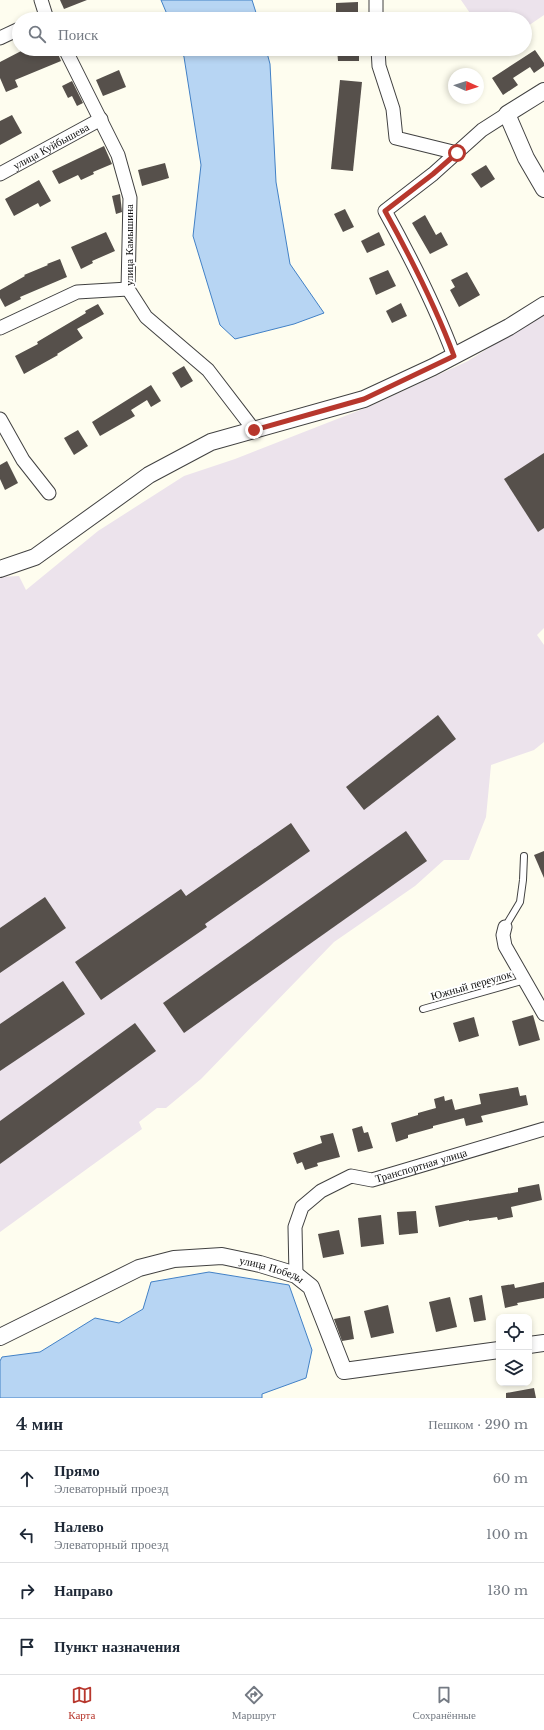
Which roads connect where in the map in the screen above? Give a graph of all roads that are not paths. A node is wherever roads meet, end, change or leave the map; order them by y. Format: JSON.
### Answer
{"nodes":[{"id":1,"x":41,"y":0,"type":"edge"},
{"id":2,"x":376,"y":0,"type":"edge"},
{"id":3,"x":43,"y":12,"type":"edge"},
{"id":4,"x":376,"y":12,"type":"edge"},
{"id":5,"x":12,"y":32,"type":"edge"},
{"id":6,"x":0,"y":38,"type":"edge"},
{"id":7,"x":69,"y":56,"type":"edge"},
{"id":8,"x":378,"y":56,"type":"edge"},
{"id":9,"x":544,"y":91,"type":"edge"},
{"id":10,"x":507,"y":114,"type":"junction"},
{"id":11,"x":101,"y":119,"type":"junction"},
{"id":12,"x":457,"y":153,"type":"junction"},
{"id":13,"x":0,"y":174,"type":"edge"},
{"id":14,"x":544,"y":189,"type":"edge"},
{"id":15,"x":128,"y":289,"type":"junction"},
{"id":16,"x":544,"y":305,"type":"edge"},
{"id":17,"x":0,"y":328,"type":"edge"},
{"id":18,"x":454,"y":356,"type":"junction"},
{"id":19,"x":0,"y":419,"type":"edge"},
{"id":20,"x":254,"y":430,"type":"junction"},
{"id":21,"x":49,"y":493,"type":"dead end"},
{"id":22,"x":0,"y":569,"type":"edge"},
{"id":23,"x":524,"y":856,"type":"dead end"},
{"id":24,"x":505,"y":928,"type":"joint"},
{"id":25,"x":525,"y":980,"type":"junction"},
{"id":26,"x":423,"y":1009,"type":"dead end"},
{"id":27,"x":544,"y":1013,"type":"edge"},
{"id":28,"x":544,"y":1129,"type":"edge"},
{"id":29,"x":296,"y":1275,"type":"junction"},
{"id":30,"x":0,"y":1337,"type":"edge"},
{"id":31,"x":544,"y":1343,"type":"edge"},
{"id":32,"x":532,"y":1345,"type":"edge"},
{"id":33,"x":496,"y":1350,"type":"edge"}],
"edges":[{"from":1,"to":3,"type":"street"},
{"from":2,"to":4,"type":"street"},
{"from":5,"to":6,"type":"street"},
{"from":7,"to":11,"type":"street","name":"улица Камышина"},
{"from":8,"to":12,"type":"street"},
{"from":9,"to":10,"type":"street"},
{"from":10,"to":12,"type":"street"},
{"from":10,"to":14,"type":"street"},
{"from":11,"to":13,"type":"street","name":"улица Куйбышева"},
{"from":11,"to":15,"type":"street","name":"улица Камышина"},
{"from":12,"to":18,"type":"street"},
{"from":15,"to":17,"type":"street"},
{"from":15,"to":20,"type":"street","name":"улица Камышина"},
{"from":16,"to":18,"type":"street"},
{"from":18,"to":20,"type":"street"},
{"from":19,"to":21,"type":"street"},
{"from":20,"to":22,"type":"street"},
{"from":23,"to":24,"type":"lane"},
{"from":24,"to":25,"type":"street"},
{"from":25,"to":26,"type":"lane","name":"Южный переулок"},
{"from":25,"to":27,"type":"street"},
{"from":28,"to":29,"type":"street","name":"Транспортная улица"},
{"from":29,"to":30,"type":"street","name":"улица Победы"},
{"from":29,"to":33,"type":"street","name":"улица Победы"},
{"from":31,"to":32,"type":"street"}]}
